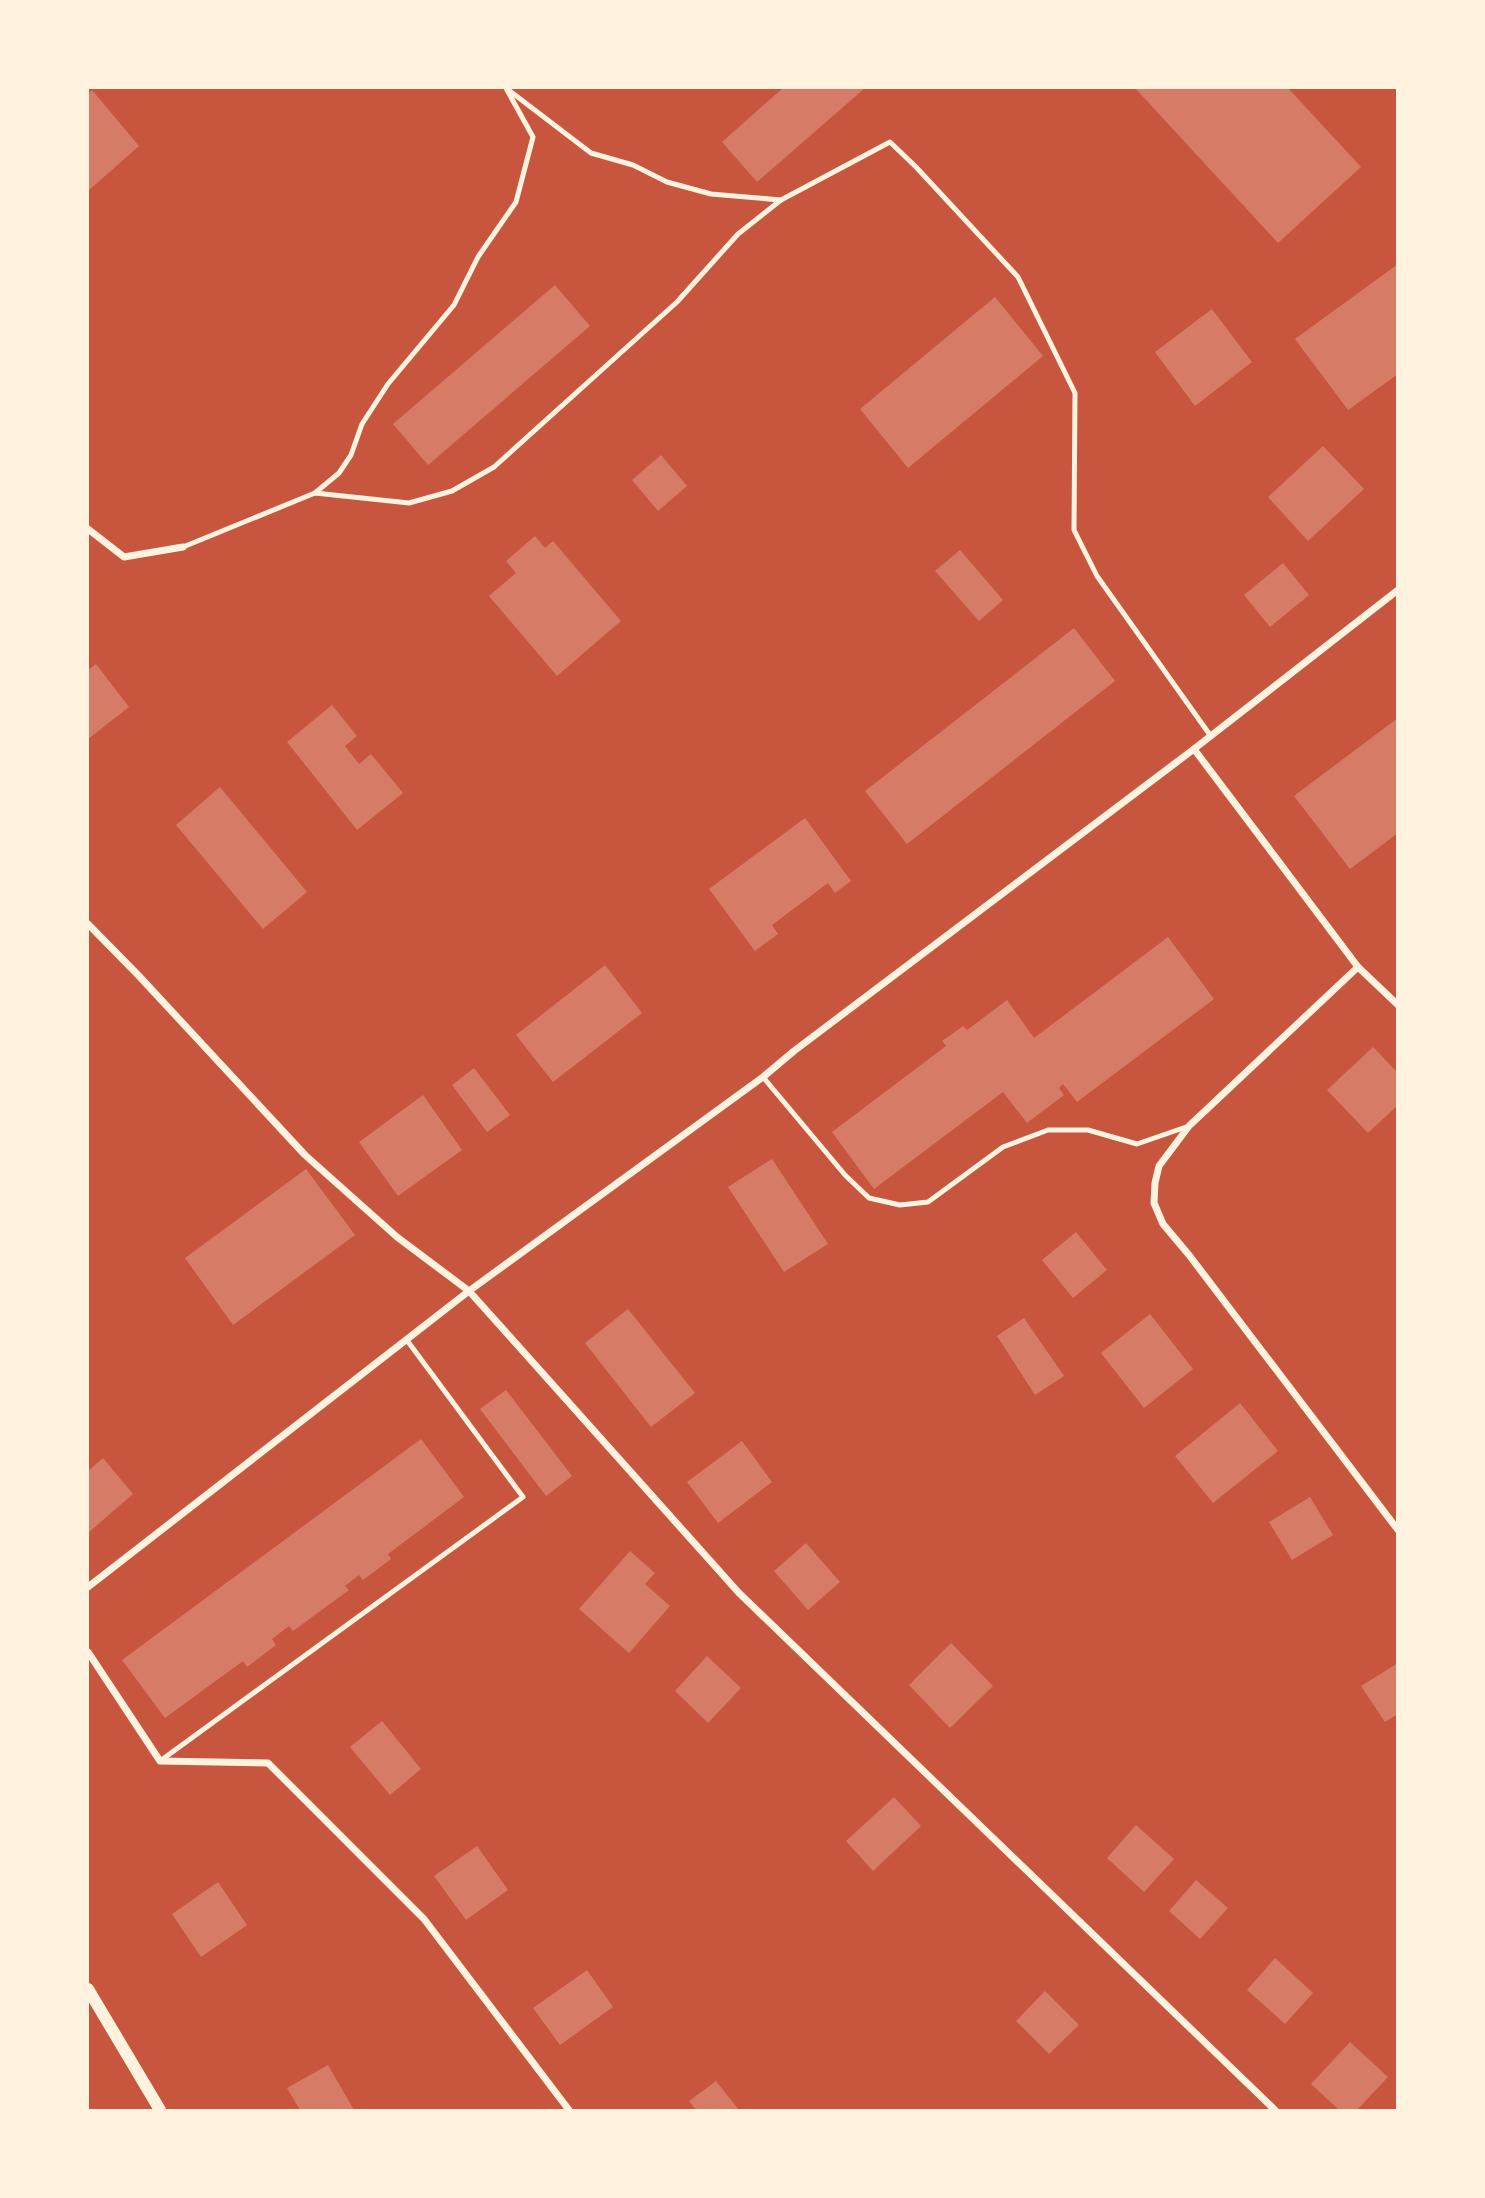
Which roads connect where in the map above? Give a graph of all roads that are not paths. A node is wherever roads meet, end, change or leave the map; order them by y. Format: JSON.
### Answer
{"nodes":[{"id":1,"x":506,"y":88,"type":"edge"},
{"id":2,"x":780,"y":200,"type":"junction"},
{"id":3,"x":315,"y":493,"type":"junction"},
{"id":4,"x":88,"y":529,"type":"edge"},
{"id":5,"x":183,"y":547,"type":"joint"},
{"id":6,"x":1398,"y":590,"type":"edge"},
{"id":7,"x":1210,"y":735,"type":"junction"},
{"id":8,"x":1194,"y":749,"type":"junction"},
{"id":9,"x":88,"y":924,"type":"edge"},
{"id":10,"x":1358,"y":967,"type":"junction"},
{"id":11,"x":1398,"y":1005,"type":"edge"},
{"id":12,"x":763,"y":1077,"type":"junction"},
{"id":13,"x":1189,"y":1126,"type":"junction"},
{"id":14,"x":469,"y":1291,"type":"junction"},
{"id":15,"x":407,"y":1339,"type":"junction"},
{"id":16,"x":1398,"y":1530,"type":"edge"},
{"id":17,"x":88,"y":1587,"type":"edge"},
{"id":18,"x":88,"y":1652,"type":"edge"},
{"id":19,"x":160,"y":1760,"type":"junction"},
{"id":20,"x":88,"y":1989,"type":"edge"},
{"id":21,"x":160,"y":2110,"type":"edge"},
{"id":22,"x":569,"y":2110,"type":"edge"},
{"id":23,"x":1275,"y":2110,"type":"edge"}],
"edges":[{"from":1,"to":2,"type":"lane"},
{"from":1,"to":3,"type":"lane"},
{"from":2,"to":3,"type":"lane"},
{"from":2,"to":7,"type":"lane"},
{"from":3,"to":5,"type":"lane"},
{"from":4,"to":5,"type":"street"},
{"from":6,"to":7,"type":"street"},
{"from":7,"to":8,"type":"street"},
{"from":8,"to":10,"type":"street"},
{"from":8,"to":12,"type":"street"},
{"from":9,"to":14,"type":"street"},
{"from":10,"to":11,"type":"street"},
{"from":10,"to":13,"type":"street"},
{"from":12,"to":13,"type":"lane"},
{"from":12,"to":14,"type":"street"},
{"from":13,"to":16,"type":"street"},
{"from":14,"to":15,"type":"street"},
{"from":14,"to":23,"type":"street"},
{"from":15,"to":17,"type":"street"},
{"from":15,"to":19,"type":"lane"},
{"from":18,"to":19,"type":"street"},
{"from":19,"to":22,"type":"street"},
{"from":20,"to":21,"type":"street"}]}
